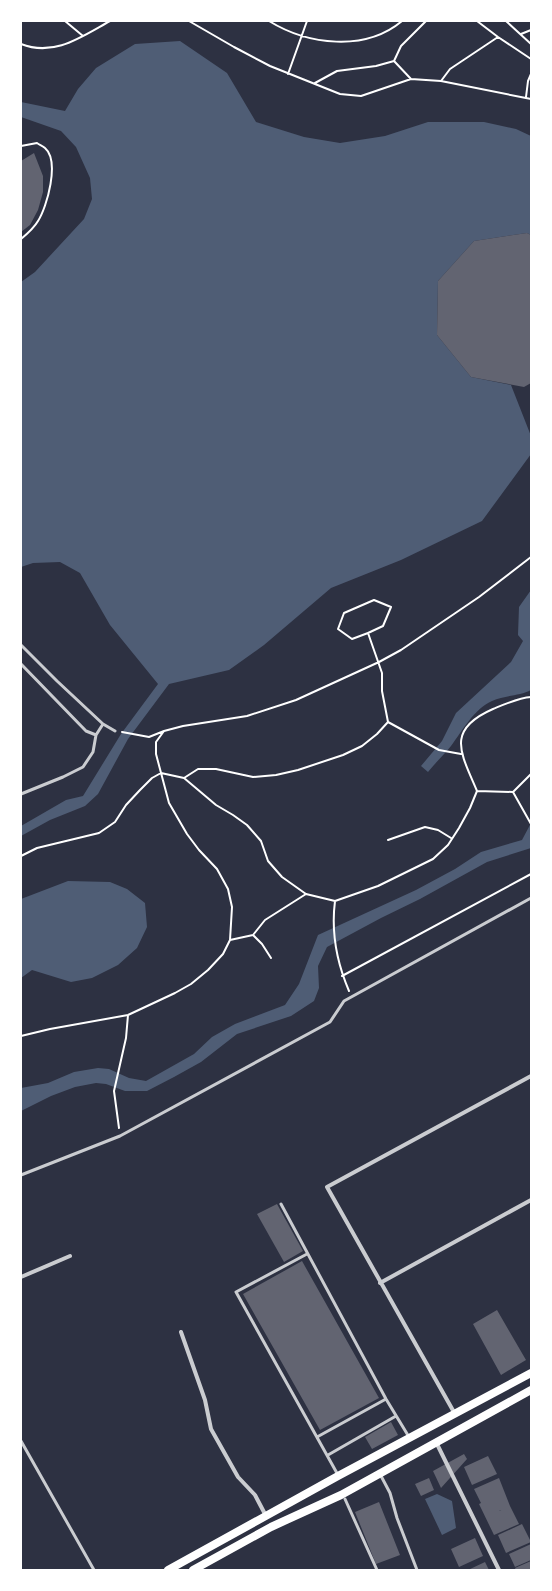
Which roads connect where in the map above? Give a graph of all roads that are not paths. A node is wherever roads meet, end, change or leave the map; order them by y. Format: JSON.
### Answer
{"nodes":[{"id":1,"x":21,"y":645,"type":"edge"},
{"id":2,"x":21,"y":664,"type":"edge"},
{"id":3,"x":103,"y":724,"type":"junction"},
{"id":4,"x":115,"y":731,"type":"road end"},
{"id":5,"x":96,"y":735,"type":"junction"},
{"id":6,"x":21,"y":794,"type":"edge"},
{"id":7,"x":531,"y":898,"type":"edge"},
{"id":8,"x":531,"y":1076,"type":"edge"},
{"id":9,"x":21,"y":1175,"type":"edge"},
{"id":10,"x":531,"y":1200,"type":"edge"},
{"id":11,"x":281,"y":1204,"type":"dead end"},
{"id":12,"x":307,"y":1254,"type":"junction"},
{"id":13,"x":70,"y":1256,"type":"dead end"},
{"id":14,"x":21,"y":1277,"type":"edge"},
{"id":15,"x":380,"y":1283,"type":"junction"},
{"id":16,"x":181,"y":1332,"type":"dead end"},
{"id":17,"x":531,"y":1373,"type":"edge"},
{"id":18,"x":531,"y":1390,"type":"edge"},
{"id":19,"x":386,"y":1400,"type":"junction"},
{"id":20,"x":455,"y":1414,"type":"junction"},
{"id":21,"x":396,"y":1416,"type":"junction"},
{"id":22,"x":317,"y":1437,"type":"junction"},
{"id":23,"x":410,"y":1438,"type":"junction"},
{"id":24,"x":21,"y":1441,"type":"edge"},
{"id":25,"x":436,"y":1442,"type":"junction"},
{"id":26,"x":328,"y":1455,"type":"junction"},
{"id":27,"x":380,"y":1474,"type":"junction"},
{"id":28,"x":338,"y":1476,"type":"junction"},
{"id":29,"x":345,"y":1499,"type":"dead end"},
{"id":30,"x":266,"y":1516,"type":"junction"},
{"id":31,"x":94,"y":1570,"type":"edge"},
{"id":32,"x":168,"y":1570,"type":"edge"},
{"id":33,"x":193,"y":1570,"type":"edge"},
{"id":34,"x":377,"y":1570,"type":"edge"},
{"id":35,"x":418,"y":1570,"type":"edge"},
{"id":36,"x":499,"y":1570,"type":"edge"}],
"edges":[{"from":1,"to":3,"type":"lane"},
{"from":2,"to":5,"type":"lane"},
{"from":3,"to":4,"type":"lane"},
{"from":3,"to":5,"type":"lane"},
{"from":5,"to":6,"type":"lane"},
{"from":7,"to":9,"type":"lane"},
{"from":8,"to":15,"type":"street"},
{"from":10,"to":15,"type":"street"},
{"from":11,"to":12,"type":"lane"},
{"from":12,"to":19,"type":"lane"},
{"from":12,"to":22,"type":"lane"},
{"from":13,"to":14,"type":"street"},
{"from":15,"to":20,"type":"street"},
{"from":16,"to":30,"type":"street"},
{"from":17,"to":20,"type":"main road"},
{"from":18,"to":25,"type":"main road"},
{"from":19,"to":21,"type":"lane"},
{"from":19,"to":22,"type":"lane"},
{"from":20,"to":23,"type":"main road"},
{"from":21,"to":23,"type":"lane"},
{"from":21,"to":26,"type":"lane"},
{"from":22,"to":26,"type":"lane"},
{"from":23,"to":28,"type":"main road"},
{"from":24,"to":31,"type":"lane"},
{"from":25,"to":27,"type":"main road"},
{"from":25,"to":36,"type":"street"},
{"from":26,"to":28,"type":"lane"},
{"from":27,"to":33,"type":"main road"},
{"from":27,"to":35,"type":"lane"},
{"from":28,"to":30,"type":"main road"},
{"from":29,"to":34,"type":"lane"},
{"from":30,"to":32,"type":"main road"}]}
